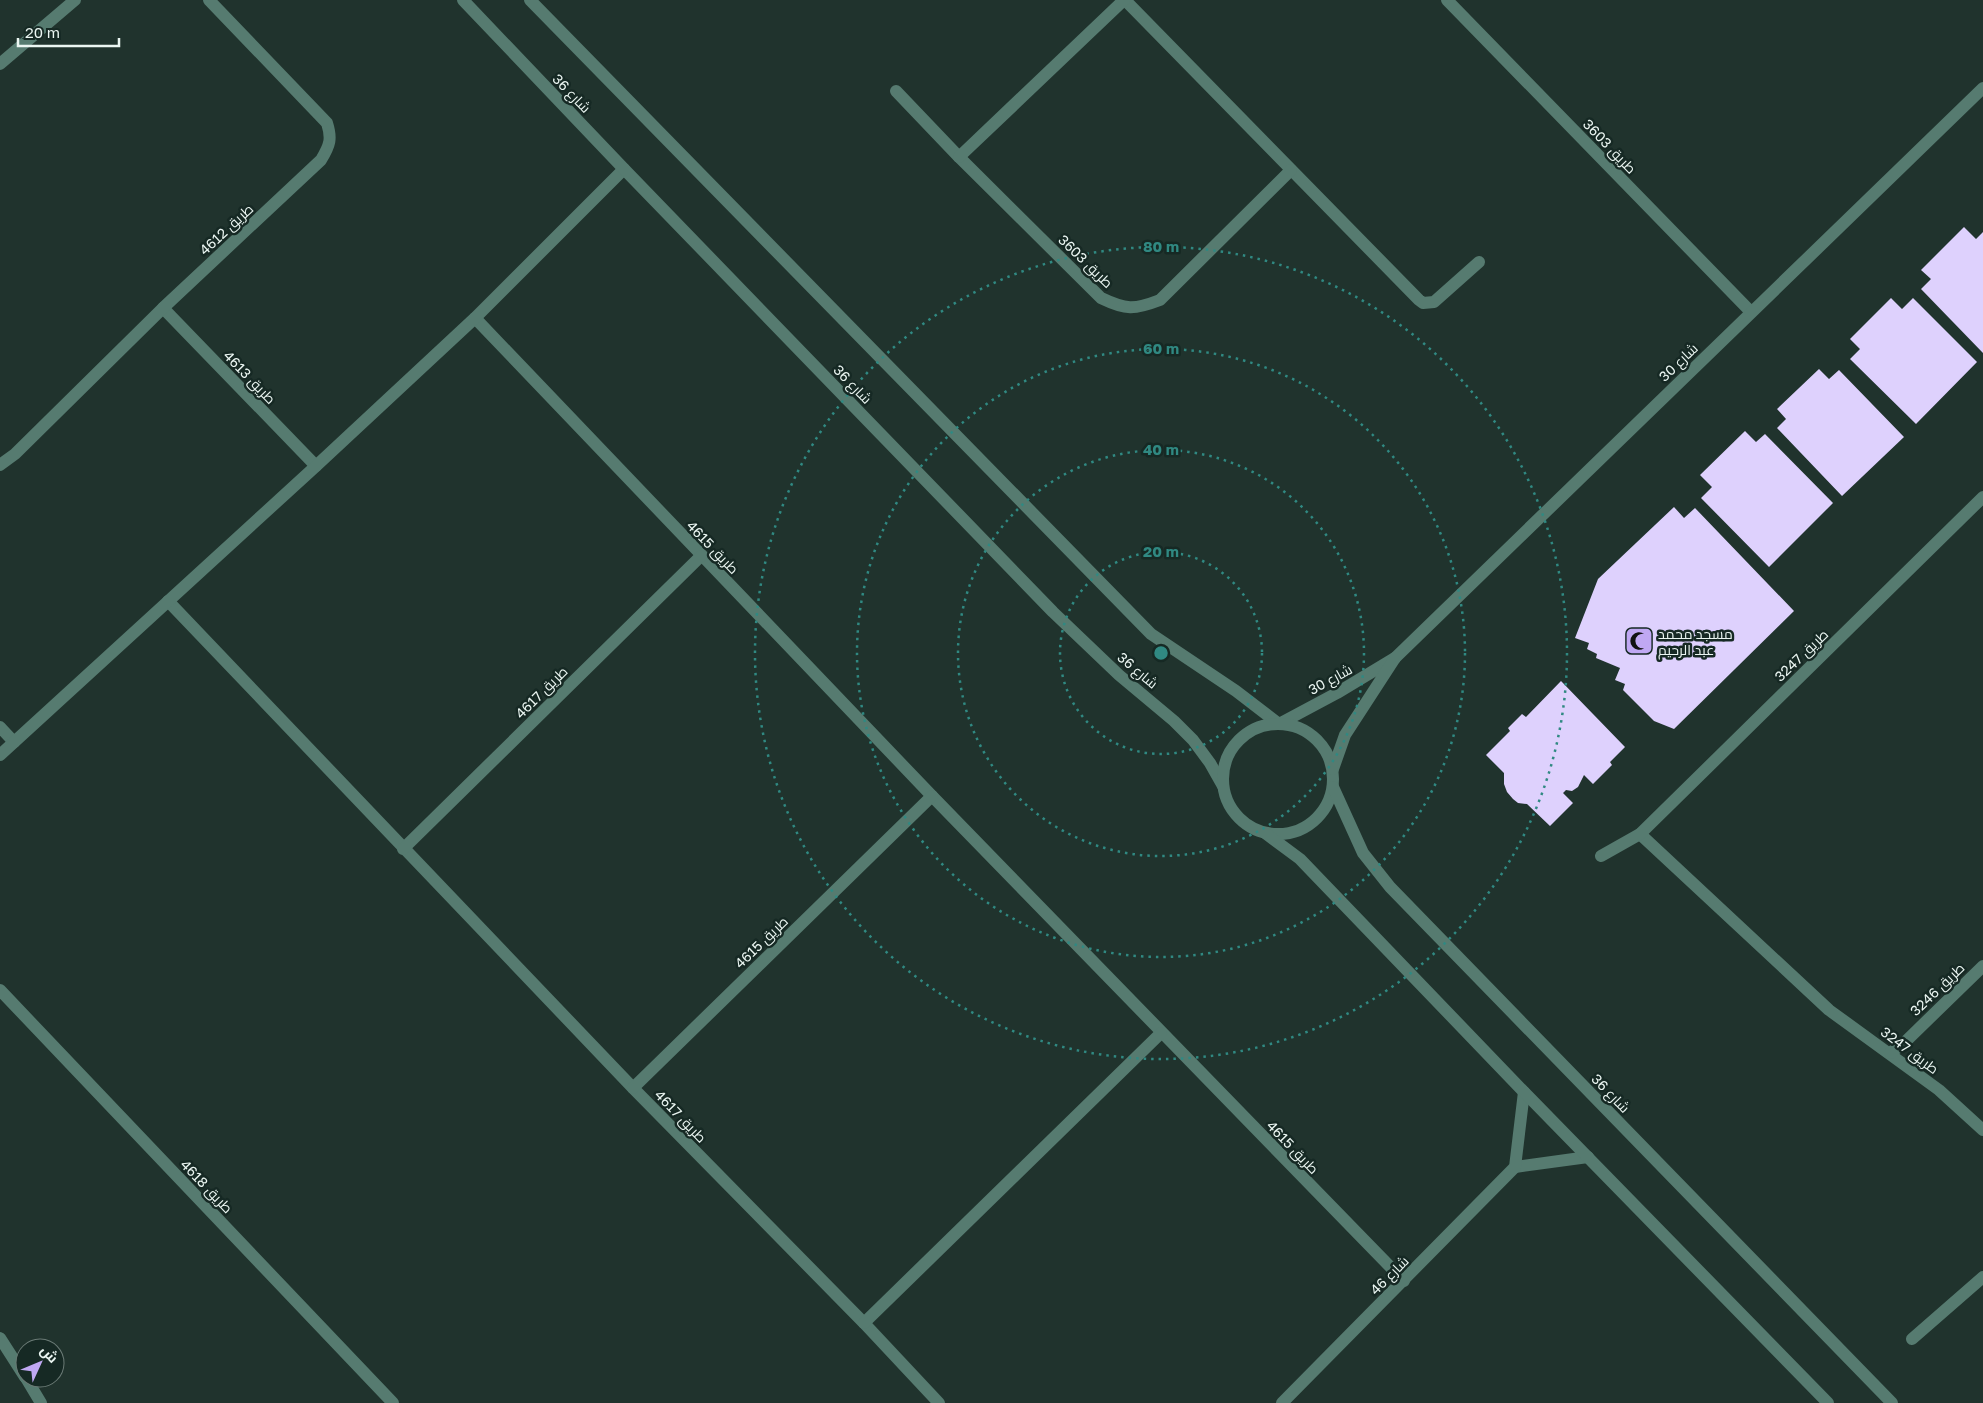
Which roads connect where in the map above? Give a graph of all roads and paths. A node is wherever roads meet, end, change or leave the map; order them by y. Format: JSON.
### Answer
{"nodes":[{"id":1,"x":75,"y":0,"type":"edge"},
{"id":2,"x":209,"y":0,"type":"edge"},
{"id":3,"x":463,"y":0,"type":"edge"},
{"id":4,"x":530,"y":0,"type":"edge"},
{"id":5,"x":1124,"y":0,"type":"edge"},
{"id":6,"x":1447,"y":0,"type":"edge"},
{"id":7,"x":0,"y":64,"type":"edge"},
{"id":8,"x":1983,"y":88,"type":"edge"},
{"id":9,"x":896,"y":91,"type":"dead end"},
{"id":10,"x":959,"y":157,"type":"junction"},
{"id":11,"x":624,"y":169,"type":"junction"},
{"id":12,"x":1291,"y":170,"type":"junction"},
{"id":13,"x":1479,"y":262,"type":"dead end"},
{"id":14,"x":163,"y":308,"type":"junction"},
{"id":15,"x":1751,"y":312,"type":"junction"},
{"id":16,"x":475,"y":318,"type":"junction"},
{"id":17,"x":0,"y":465,"type":"edge"},
{"id":18,"x":316,"y":466,"type":"junction"},
{"id":19,"x":1983,"y":497,"type":"edge"},
{"id":20,"x":700,"y":556,"type":"junction"},
{"id":21,"x":168,"y":601,"type":"junction"},
{"id":22,"x":1395,"y":658,"type":"junction"},
{"id":23,"x":1279,"y":724,"type":"junction"},
{"id":24,"x":0,"y":728,"type":"edge"},
{"id":25,"x":14,"y":742,"type":"junction"},
{"id":26,"x":0,"y":755,"type":"edge"},
{"id":27,"x":1332,"y":768,"type":"junction"},
{"id":28,"x":1224,"y":786,"type":"junction"},
{"id":29,"x":1333,"y":787,"type":"junction"},
{"id":30,"x":932,"y":796,"type":"junction"},
{"id":31,"x":1265,"y":833,"type":"junction"},
{"id":32,"x":1640,"y":834,"type":"junction"},
{"id":33,"x":403,"y":849,"type":"junction"},
{"id":34,"x":1601,"y":856,"type":"dead end"},
{"id":35,"x":1983,"y":966,"type":"edge"},
{"id":36,"x":0,"y":990,"type":"edge"},
{"id":37,"x":1161,"y":1033,"type":"junction"},
{"id":38,"x":1890,"y":1053,"type":"junction"},
{"id":39,"x":633,"y":1088,"type":"junction"},
{"id":40,"x":1524,"y":1092,"type":"junction"},
{"id":41,"x":1983,"y":1130,"type":"edge"},
{"id":42,"x":1588,"y":1157,"type":"junction"},
{"id":43,"x":1515,"y":1166,"type":"junction"},
{"id":44,"x":1983,"y":1277,"type":"edge"},
{"id":45,"x":1404,"y":1281,"type":"junction"},
{"id":46,"x":864,"y":1323,"type":"junction"},
{"id":47,"x":0,"y":1338,"type":"edge"},
{"id":48,"x":1912,"y":1339,"type":"dead end"},
{"id":49,"x":15,"y":1362,"type":"edge"},
{"id":50,"x":31,"y":1388,"type":"edge"},
{"id":51,"x":41,"y":1403,"type":"edge"},
{"id":52,"x":393,"y":1403,"type":"edge"},
{"id":53,"x":939,"y":1403,"type":"edge"},
{"id":54,"x":1282,"y":1403,"type":"edge"},
{"id":55,"x":1828,"y":1403,"type":"edge"},
{"id":56,"x":1892,"y":1403,"type":"edge"}],
"edges":[{"from":1,"to":7,"type":"street"},
{"from":2,"to":14,"type":"street","name":"طريق 4612"},
{"from":3,"to":11,"type":"street","name":"شارع 36"},
{"from":4,"to":23,"type":"street"},
{"from":5,"to":10,"type":"street"},
{"from":5,"to":12,"type":"street"},
{"from":6,"to":15,"type":"street","name":"طريق 3603"},
{"from":8,"to":15,"type":"street","name":"شارع 30"},
{"from":9,"to":10,"type":"street","name":"طريق 3603"},
{"from":10,"to":12,"type":"street","name":"طريق 3603"},
{"from":11,"to":16,"type":"street"},
{"from":11,"to":28,"type":"street","name":"شارع 36"},
{"from":12,"to":13,"type":"street"},
{"from":14,"to":17,"type":"street","name":"طريق 4612"},
{"from":14,"to":18,"type":"street","name":"طريق 4613"},
{"from":15,"to":22,"type":"street","name":"شارع 30"},
{"from":16,"to":18,"type":"street"},
{"from":16,"to":20,"type":"street","name":"طريق 4615"},
{"from":18,"to":21,"type":"street"},
{"from":19,"to":32,"type":"street","name":"طريق 3247"},
{"from":20,"to":30,"type":"street","name":"طريق 4615"},
{"from":20,"to":33,"type":"street","name":"طريق 4617"},
{"from":21,"to":25,"type":"street"},
{"from":21,"to":33,"type":"street","name":"طريق 4617"},
{"from":22,"to":23,"type":"street","name":"شارع 30"},
{"from":22,"to":27,"type":"street","name":"شارع 30"},
{"from":23,"to":27,"type":"street"},
{"from":23,"to":28,"type":"street"},
{"from":24,"to":25,"type":"street"},
{"from":25,"to":26,"type":"street"},
{"from":27,"to":29,"type":"street"},
{"from":28,"to":31,"type":"street"},
{"from":29,"to":31,"type":"street"},
{"from":29,"to":56,"type":"street","name":"شارع 36"},
{"from":30,"to":37,"type":"street","name":"طريق 4615"},
{"from":30,"to":39,"type":"street","name":"طريق 4615"},
{"from":31,"to":40,"type":"street"},
{"from":32,"to":34,"type":"street","name":"طريق 3247"},
{"from":32,"to":38,"type":"street","name":"طريق 3247"},
{"from":33,"to":39,"type":"street","name":"طريق 4617"},
{"from":35,"to":38,"type":"street","name":"طريق 3246"},
{"from":36,"to":52,"type":"street","name":"طريق 4618"},
{"from":37,"to":45,"type":"street","name":"طريق 4615"},
{"from":37,"to":46,"type":"street"},
{"from":38,"to":41,"type":"street","name":"طريق 3247"},
{"from":39,"to":46,"type":"street","name":"طريق 4617"},
{"from":40,"to":42,"type":"street"},
{"from":40,"to":43,"type":"street"},
{"from":42,"to":43,"type":"street"},
{"from":42,"to":55,"type":"street"},
{"from":43,"to":45,"type":"street","name":"شارع 46"},
{"from":44,"to":48,"type":"street"},
{"from":45,"to":54,"type":"street","name":"شارع 46"},
{"from":46,"to":53,"type":"street","name":"طريق 4617"},
{"from":47,"to":49,"type":"street"},
{"from":50,"to":51,"type":"street"}]}
